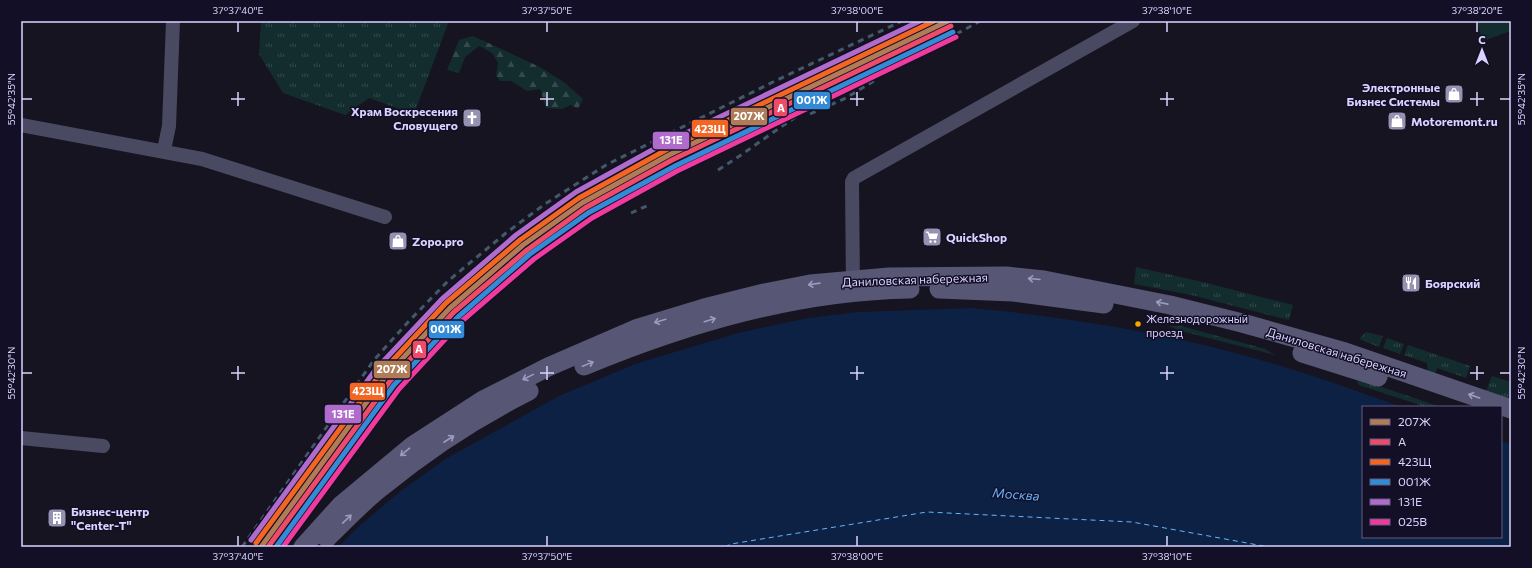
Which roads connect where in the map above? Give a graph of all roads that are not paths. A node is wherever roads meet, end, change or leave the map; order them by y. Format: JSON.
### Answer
{"nodes":[{"id":1,"x":173,"y":21,"type":"edge"},
{"id":2,"x":1132,"y":21,"type":"edge"},
{"id":3,"x":21,"y":125,"type":"edge"},
{"id":4,"x":164,"y":150,"type":"junction"},
{"id":5,"x":385,"y":217,"type":"dead end"},
{"id":6,"x":853,"y":286,"type":"junction"},
{"id":7,"x":1463,"y":406,"type":"edge"},
{"id":8,"x":1511,"y":409,"type":"edge"},
{"id":9,"x":21,"y":438,"type":"edge"},
{"id":10,"x":103,"y":446,"type":"dead end"},
{"id":11,"x":303,"y":547,"type":"edge"},
{"id":12,"x":320,"y":547,"type":"edge"}],
"edges":[{"from":1,"to":4,"type":"street"},
{"from":2,"to":6,"type":"street"},
{"from":3,"to":4,"type":"street"},
{"from":4,"to":5,"type":"street"},
{"from":6,"to":7,"type":"main road","name":"Даниловская набережная"},
{"from":8,"to":6,"type":"main road","name":"Даниловская набережная","one_way":true},
{"from":6,"to":11,"type":"main road","name":"Даниловская набережная","one_way":true},
{"from":12,"to":6,"type":"main road","name":"Даниловская набережная","one_way":true},
{"from":9,"to":10,"type":"street"}]}
